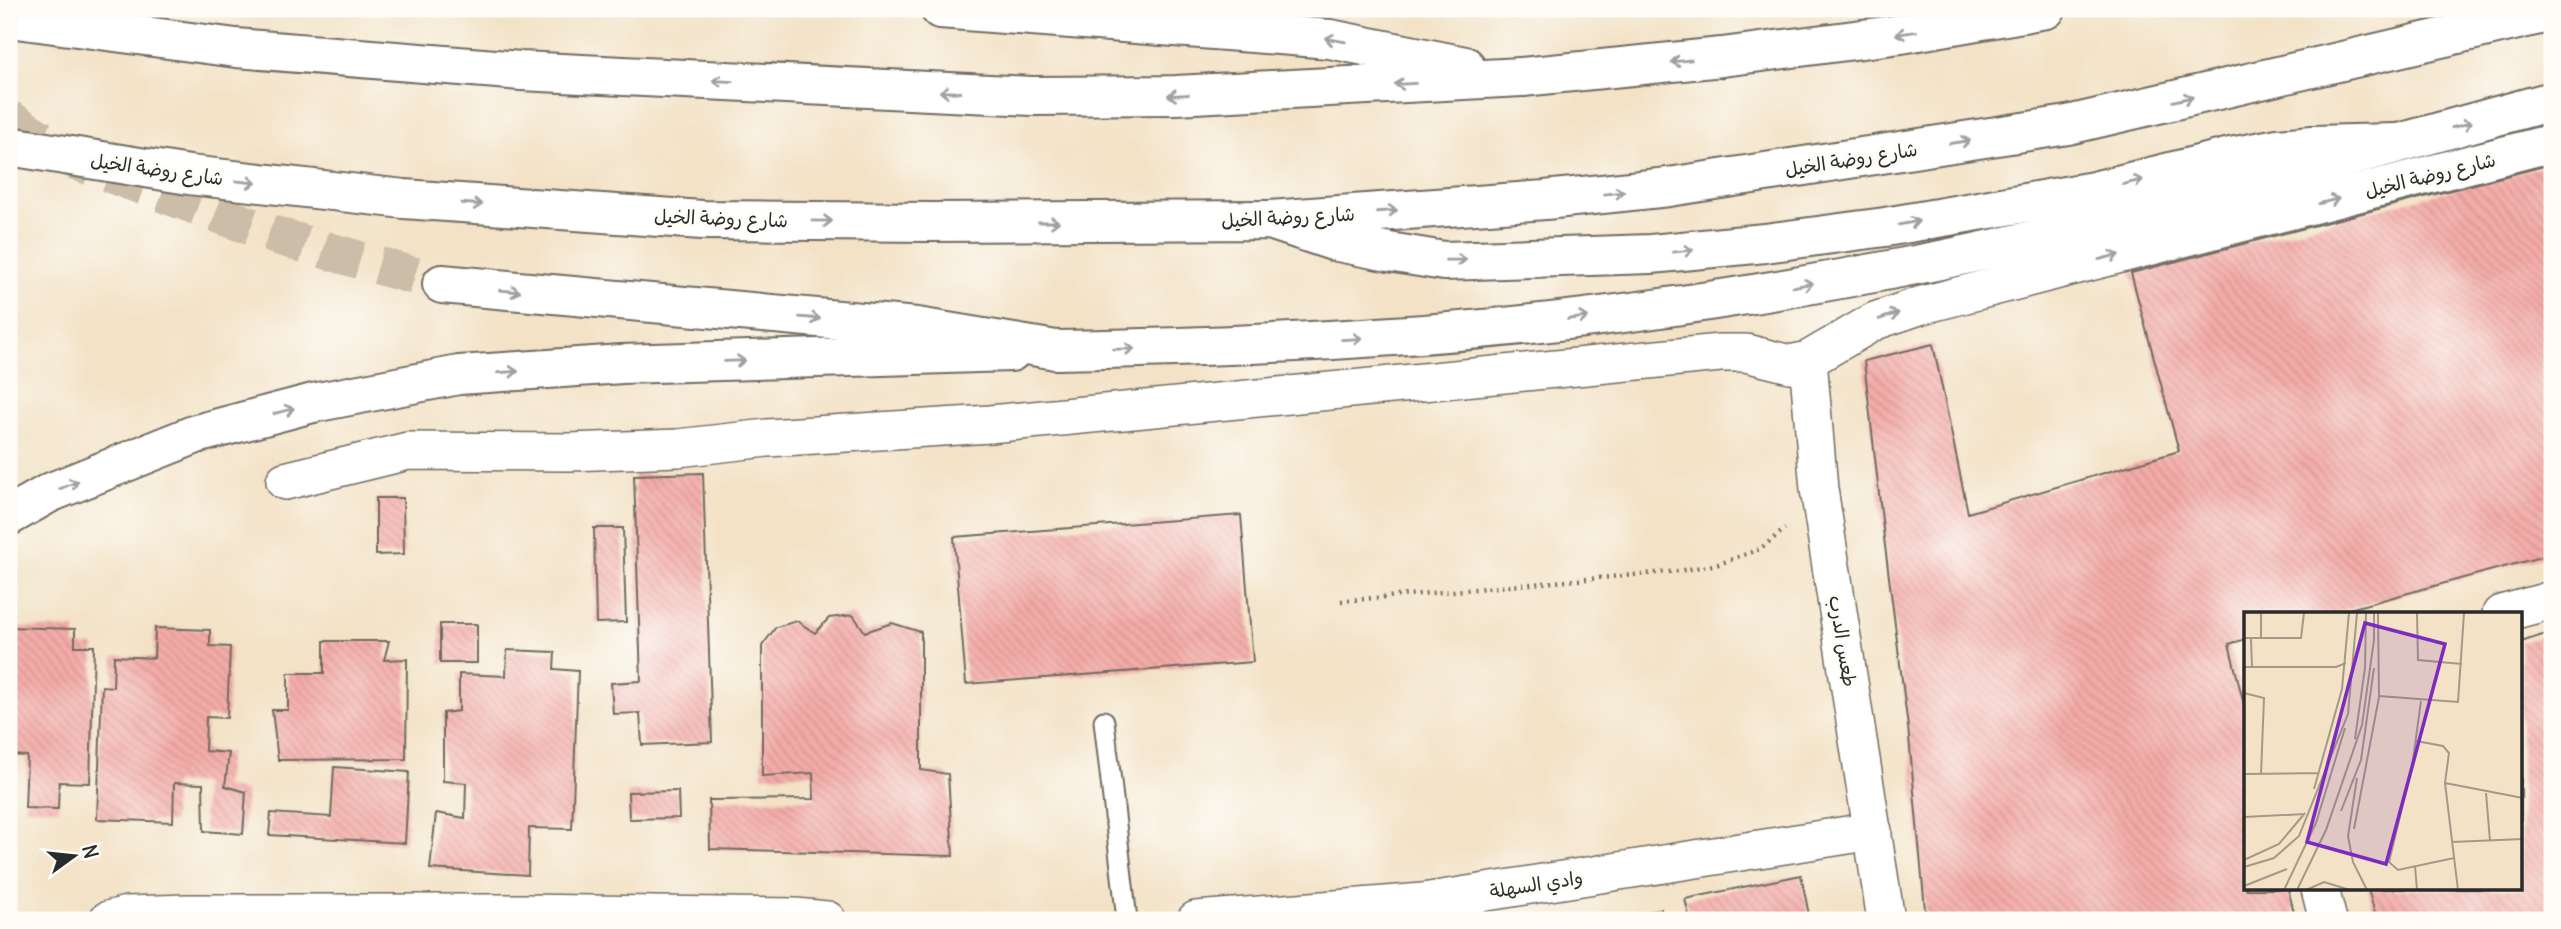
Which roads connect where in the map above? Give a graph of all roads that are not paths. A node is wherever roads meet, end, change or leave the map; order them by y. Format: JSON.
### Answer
{"nodes":[{"id":1,"x":940,"y":9,"type":"edge"},
{"id":2,"x":2046,"y":9,"type":"edge"},
{"id":3,"x":2552,"y":12,"type":"edge"},
{"id":4,"x":9,"y":18,"type":"edge"},
{"id":5,"x":1522,"y":78,"type":"junction"},
{"id":6,"x":2552,"y":101,"type":"edge"},
{"id":7,"x":2396,"y":143,"type":"junction"},
{"id":8,"x":2552,"y":144,"type":"edge"},
{"id":9,"x":9,"y":146,"type":"edge"},
{"id":10,"x":1270,"y":220,"type":"junction"},
{"id":11,"x":442,"y":284,"type":"tunnel mouth"},
{"id":12,"x":1056,"y":350,"type":"junction"},
{"id":13,"x":1808,"y":360,"type":"junction"},
{"id":14,"x":285,"y":481,"type":"dead end"},
{"id":15,"x":9,"y":516,"type":"edge"},
{"id":16,"x":2552,"y":600,"type":"edge"},
{"id":17,"x":2508,"y":612,"type":"edge"},
{"id":18,"x":1104,"y":721,"type":"dead end"},
{"id":19,"x":1873,"y":831,"type":"junction"},
{"id":20,"x":2320,"y":890,"type":"edge"},
{"id":21,"x":1425,"y":911,"type":"edge"},
{"id":22,"x":524,"y":917,"type":"edge"},
{"id":23,"x":108,"y":920,"type":"edge"},
{"id":24,"x":827,"y":920,"type":"edge"},
{"id":25,"x":1127,"y":920,"type":"edge"},
{"id":26,"x":1196,"y":920,"type":"edge"},
{"id":27,"x":1886,"y":920,"type":"edge"},
{"id":28,"x":2329,"y":920,"type":"edge"}],
"edges":[{"from":5,"to":1,"type":"main road","one_way":true},
{"from":2,"to":5,"type":"main road","one_way":true},
{"from":10,"to":3,"type":"main road","name":"شارع روضة الخيل","one_way":true},
{"from":5,"to":4,"type":"main road","one_way":true},
{"from":7,"to":6,"type":"main road","name":"شارع روضة الخيل","one_way":true},
{"from":10,"to":7,"type":"main road","one_way":true},
{"from":12,"to":7,"type":"main road","name":"شارع روضة الخيل","one_way":true},
{"from":13,"to":8,"type":"street","name":"شارع روضة الخيل","one_way":true},
{"from":9,"to":10,"type":"main road","name":"شارع روضة الخيل","one_way":true},
{"from":11,"to":12,"type":"main road","one_way":true},
{"from":15,"to":12,"type":"main road","one_way":true},
{"from":13,"to":14,"type":"street"},
{"from":13,"to":19,"type":"street","name":"طعس الدرب"},
{"from":16,"to":17,"type":"street"},
{"from":18,"to":25,"type":"lane"},
{"from":19,"to":21,"type":"street","name":"وادي السهلة"},
{"from":19,"to":27,"type":"street","name":"طعس الدرب"},
{"from":20,"to":28,"type":"street"},
{"from":21,"to":26,"type":"street","name":"وادي السهلة"},
{"from":22,"to":23,"type":"street"},
{"from":22,"to":24,"type":"street"}]}
